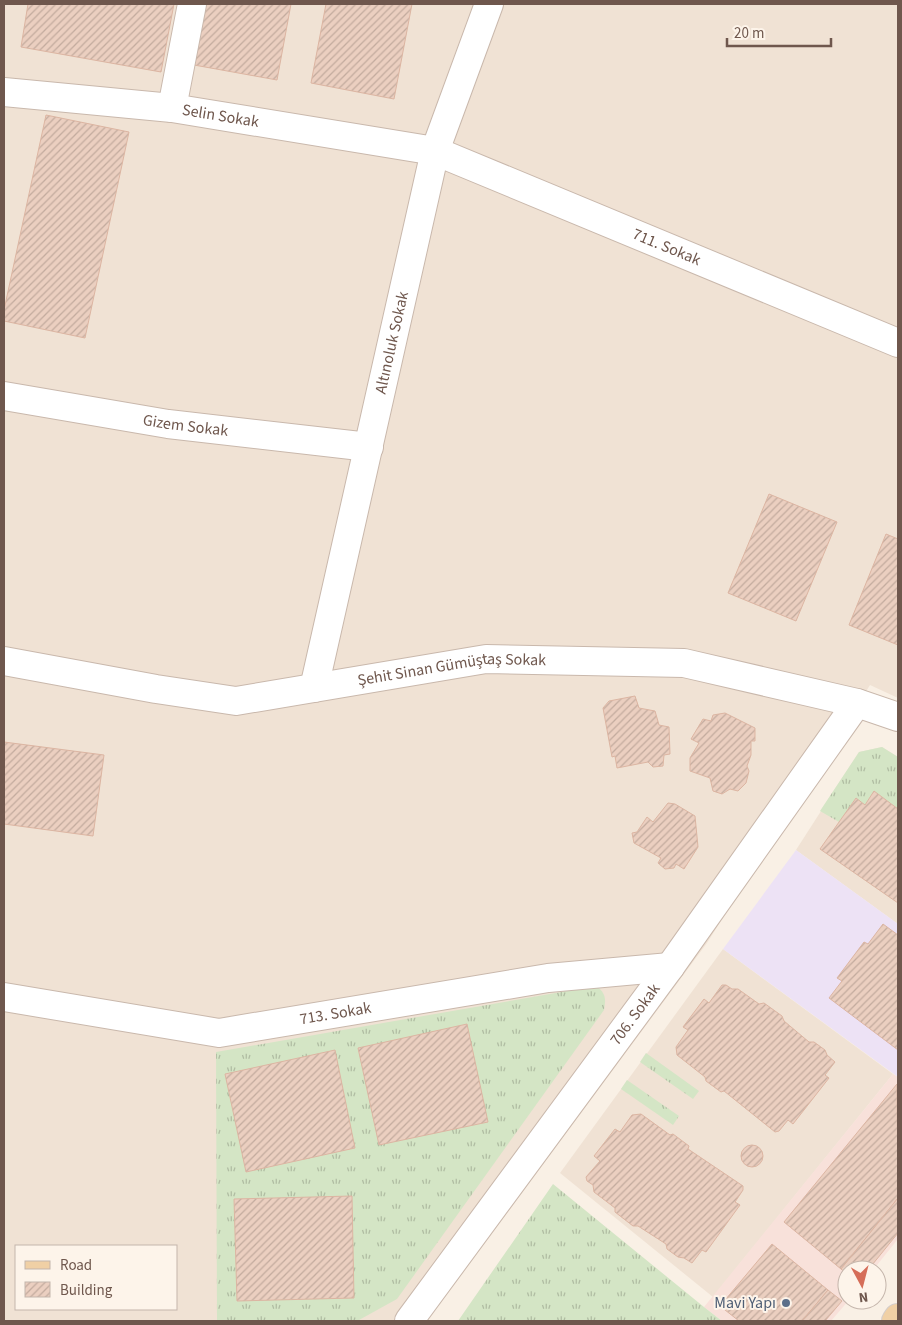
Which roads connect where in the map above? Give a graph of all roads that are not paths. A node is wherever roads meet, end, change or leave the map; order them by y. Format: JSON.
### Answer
{"nodes":[{"id":1,"x":192,"y":4,"type":"edge"},
{"id":2,"x":489,"y":4,"type":"edge"},
{"id":3,"x":4,"y":93,"type":"edge"},
{"id":4,"x":172,"y":108,"type":"junction"},
{"id":5,"x":435,"y":151,"type":"junction"},
{"id":6,"x":898,"y":342,"type":"edge"},
{"id":7,"x":4,"y":396,"type":"edge"},
{"id":8,"x":369,"y":447,"type":"junction"},
{"id":9,"x":4,"y":661,"type":"edge"},
{"id":10,"x":314,"y":688,"type":"junction"},
{"id":11,"x":857,"y":703,"type":"junction"},
{"id":12,"x":898,"y":717,"type":"edge"},
{"id":13,"x":670,"y":967,"type":"junction"},
{"id":14,"x":4,"y":997,"type":"edge"},
{"id":15,"x":408,"y":1321,"type":"edge"}],
"edges":[{"from":1,"to":4,"type":"street"},
{"from":2,"to":5,"type":"street","name":"Altınoluk Sokak"},
{"from":3,"to":4,"type":"street","name":"Selin Sokak"},
{"from":4,"to":5,"type":"street","name":"Selin Sokak"},
{"from":5,"to":6,"type":"street","name":"711. Sokak"},
{"from":5,"to":8,"type":"street","name":"Altınoluk Sokak"},
{"from":7,"to":8,"type":"street","name":"Gizem Sokak"},
{"from":8,"to":10,"type":"street","name":"Altınoluk Sokak"},
{"from":9,"to":10,"type":"street","name":"Şehit Sinan Gümüştaş Sokak"},
{"from":10,"to":11,"type":"street","name":"Şehit Sinan Gümüştaş Sokak"},
{"from":11,"to":12,"type":"street","name":"Şehit Sinan Gümüştaş Sokak"},
{"from":11,"to":13,"type":"street","name":"706. Sokak"},
{"from":13,"to":14,"type":"street","name":"713. Sokak"},
{"from":13,"to":15,"type":"street","name":"706. Sokak"}]}
